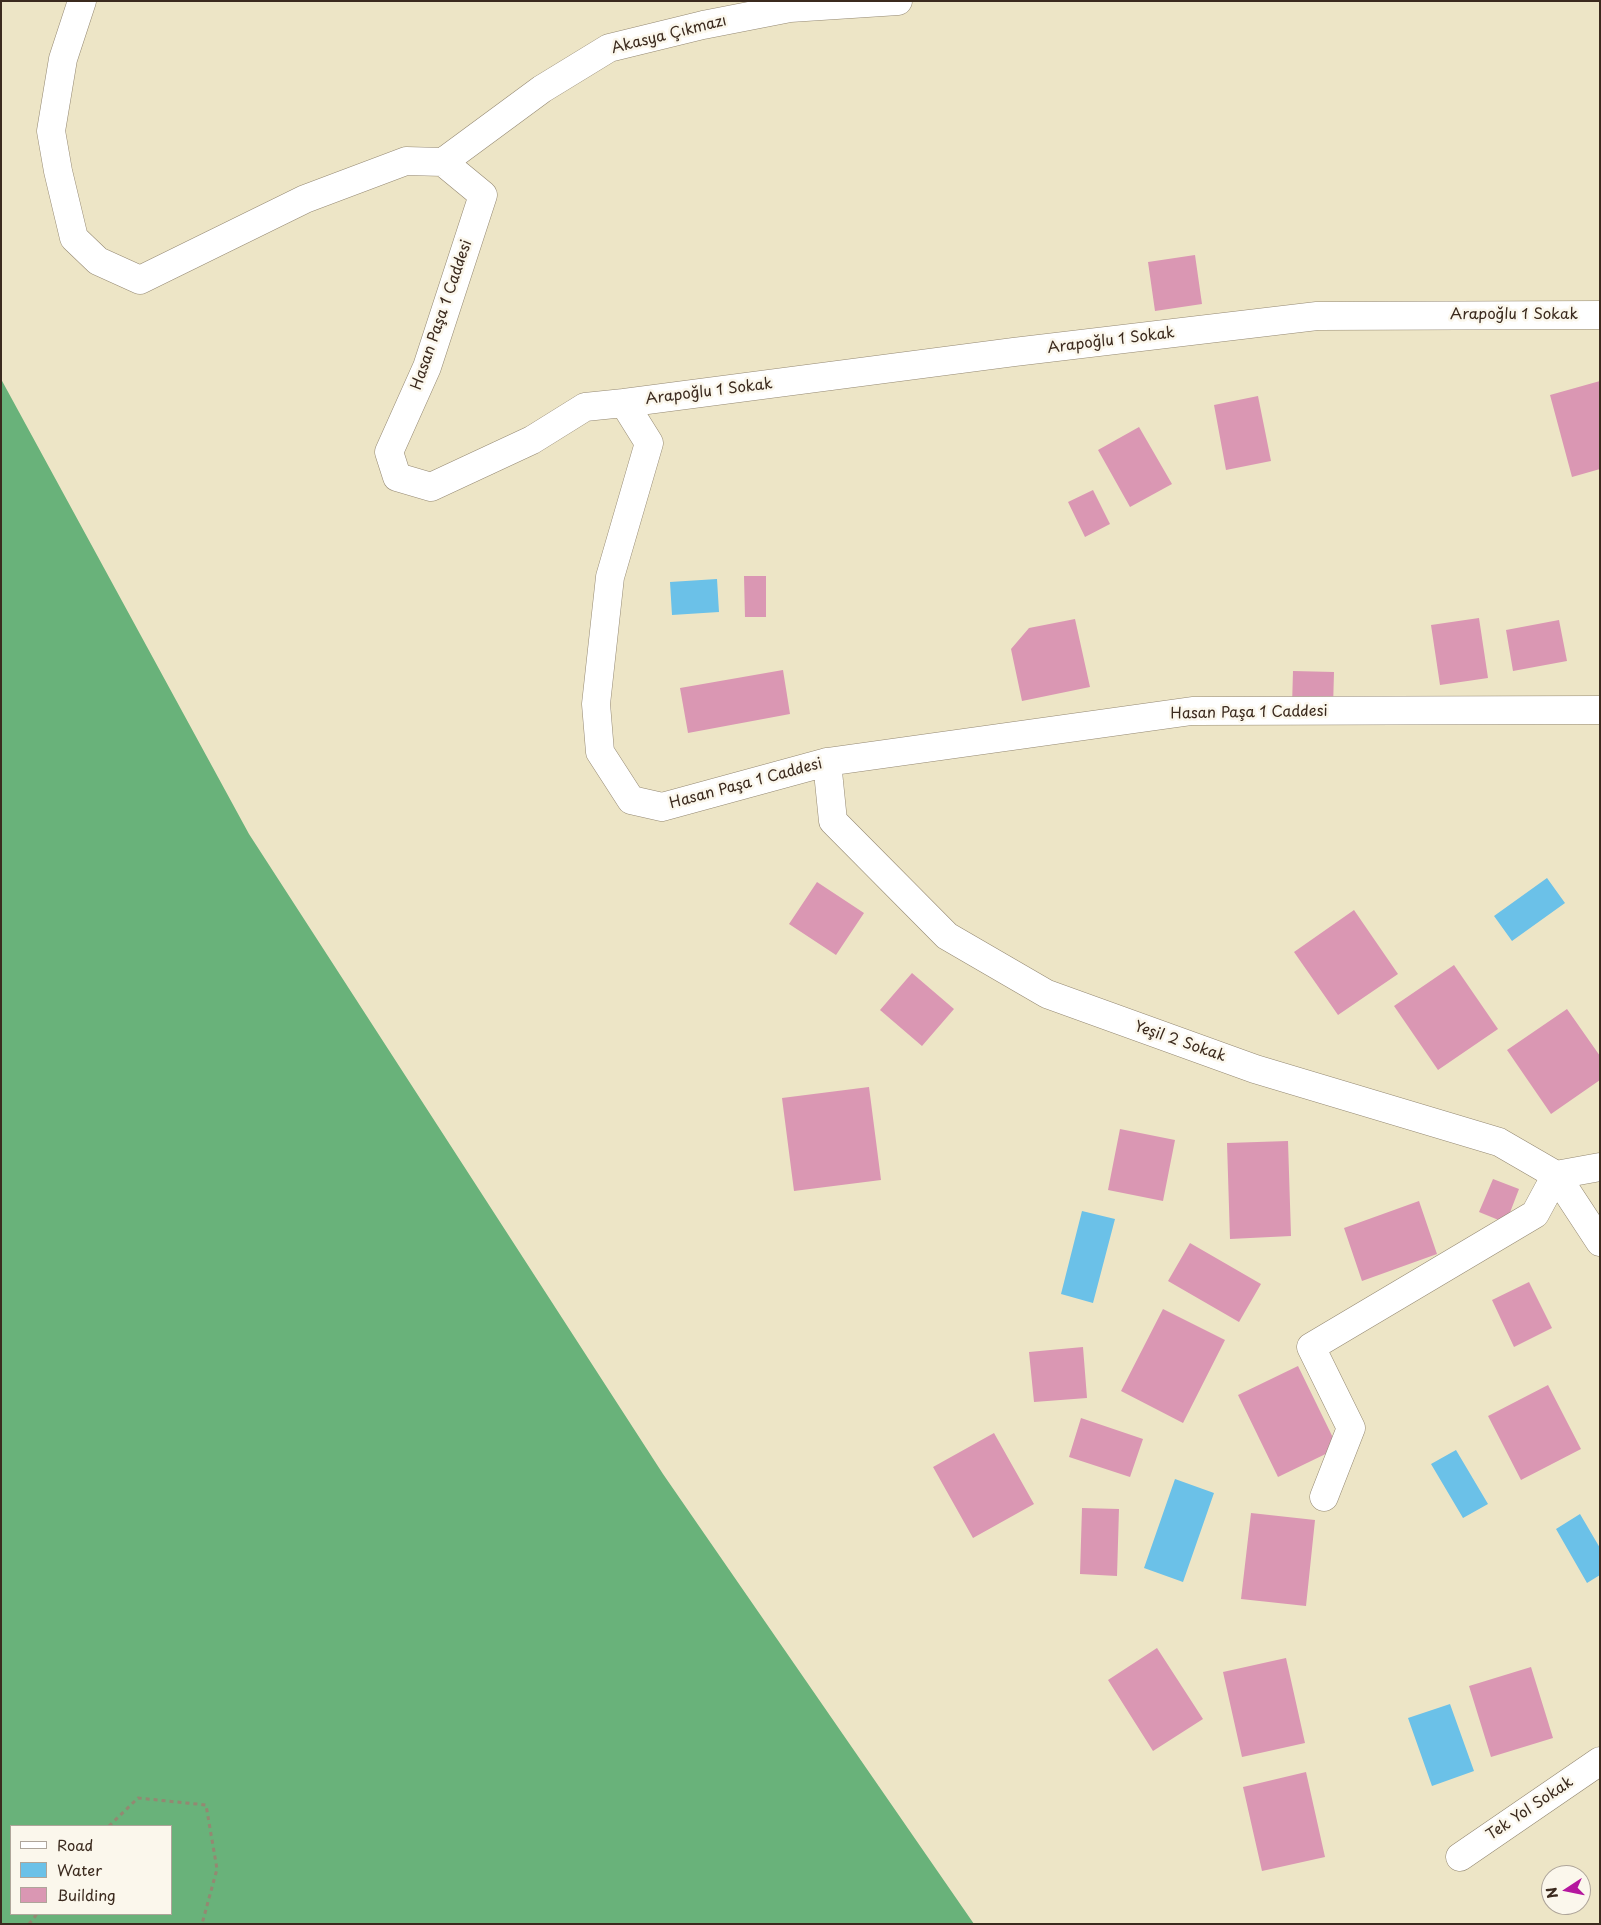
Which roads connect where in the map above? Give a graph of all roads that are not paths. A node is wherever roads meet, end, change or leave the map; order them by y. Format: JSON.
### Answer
{"nodes":[{"id":1,"x":82,"y":1,"type":"edge"},
{"id":2,"x":898,"y":1,"type":"edge"},
{"id":3,"x":443,"y":162,"type":"junction"},
{"id":4,"x":1600,"y":315,"type":"edge"},
{"id":5,"x":624,"y":403,"type":"junction"},
{"id":6,"x":1600,"y":710,"type":"edge"},
{"id":7,"x":827,"y":762,"type":"junction"},
{"id":8,"x":1600,"y":1167,"type":"edge"},
{"id":9,"x":1556,"y":1175,"type":"junction"},
{"id":10,"x":1600,"y":1242,"type":"edge"},
{"id":11,"x":1324,"y":1497,"type":"dead end"},
{"id":12,"x":1600,"y":1761,"type":"edge"},
{"id":13,"x":1460,"y":1857,"type":"dead end"}],
"edges":[{"from":1,"to":3,"type":"street"},
{"from":2,"to":3,"type":"street","name":"Akasya Çıkmazı"},
{"from":3,"to":5,"type":"street","name":"Hasan Paşa 1 Caddesi"},
{"from":4,"to":5,"type":"street","name":"Arapoğlu 1 Sokak"},
{"from":5,"to":7,"type":"street","name":"Hasan Paşa 1 Caddesi"},
{"from":6,"to":7,"type":"street","name":"Hasan Paşa 1 Caddesi"},
{"from":7,"to":9,"type":"street","name":"Yeşil 2 Sokak"},
{"from":8,"to":9,"type":"street"},
{"from":9,"to":10,"type":"street","name":"Yeşil 2 Sokak"},
{"from":9,"to":11,"type":"street"},
{"from":12,"to":13,"type":"street","name":"Tek Yol Sokak"}]}
